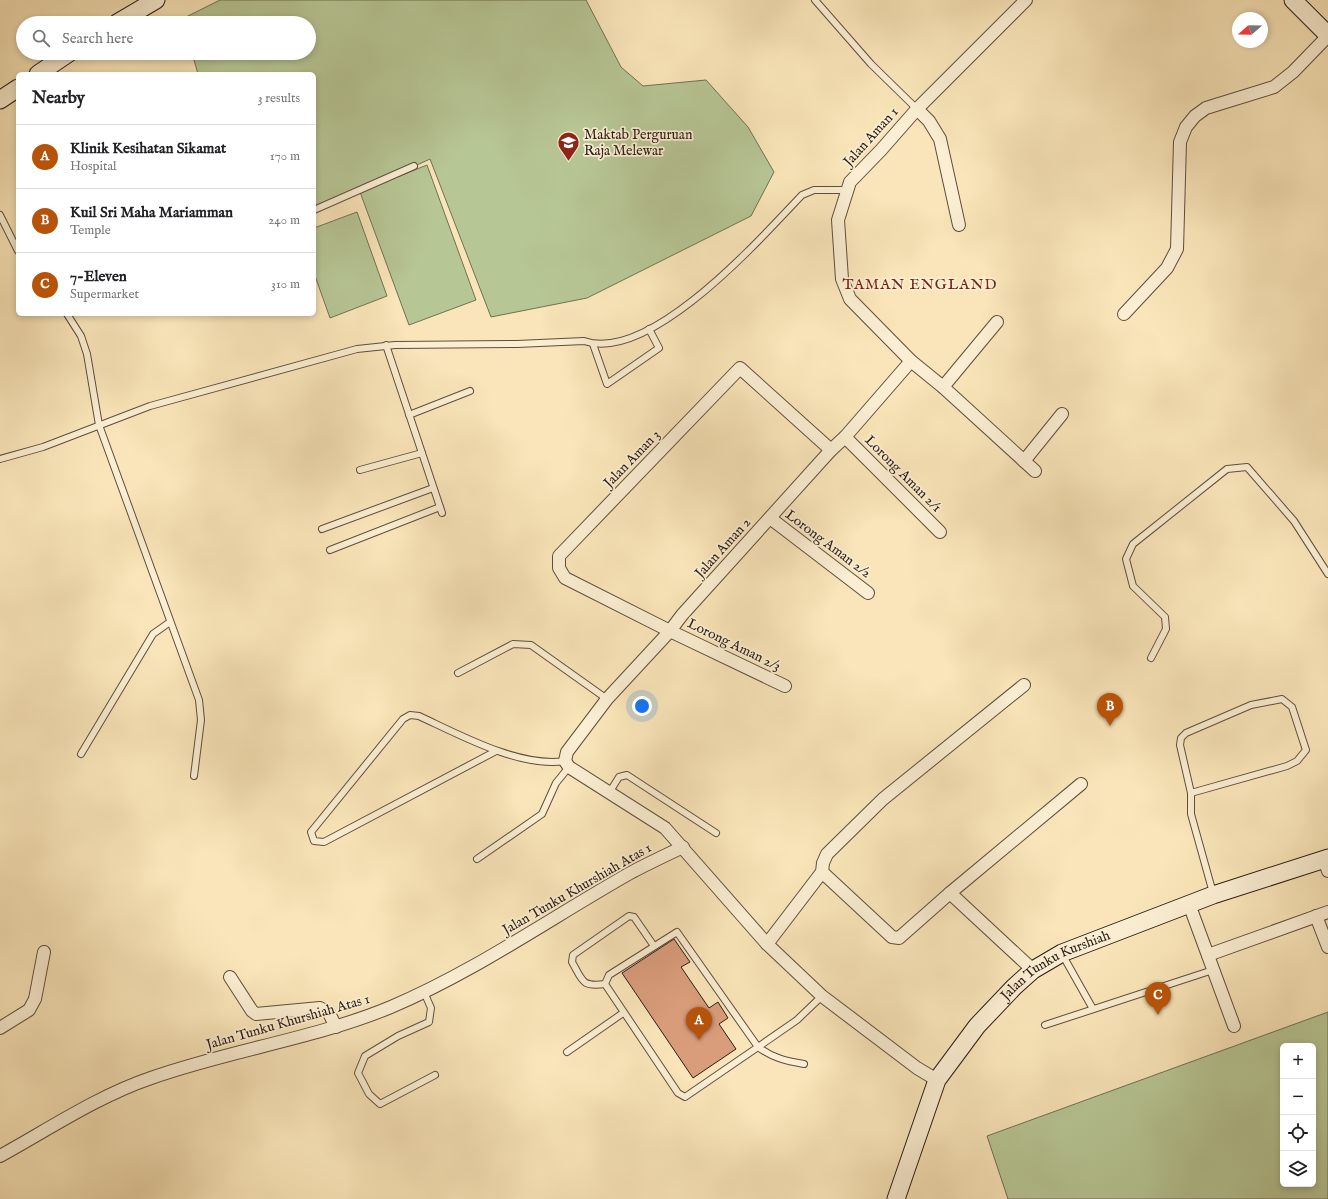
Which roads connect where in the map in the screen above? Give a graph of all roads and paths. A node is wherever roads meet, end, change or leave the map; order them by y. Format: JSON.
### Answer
{"nodes":[{"id":1,"x":156,"y":0,"type":"edge"},
{"id":2,"x":815,"y":0,"type":"edge"},
{"id":3,"x":1026,"y":0,"type":"edge"},
{"id":4,"x":1293,"y":0,"type":"edge"},
{"id":5,"x":129,"y":16,"type":"edge"},
{"id":6,"x":1328,"y":35,"type":"edge"},
{"id":7,"x":59,"y":60,"type":"edge"},
{"id":8,"x":41,"y":72,"type":"edge"},
{"id":9,"x":16,"y":89,"type":"edge"},
{"id":10,"x":0,"y":100,"type":"edge"},
{"id":11,"x":917,"y":109,"type":"junction"},
{"id":12,"x":414,"y":166,"type":"dead end"},
{"id":13,"x":848,"y":190,"type":"junction"},
{"id":14,"x":316,"y":209,"type":"edge"},
{"id":15,"x":0,"y":215,"type":"edge"},
{"id":16,"x":959,"y":225,"type":"dead end"},
{"id":17,"x":16,"y":246,"type":"edge"},
{"id":18,"x":1124,"y":314,"type":"dead end"},
{"id":19,"x":68,"y":316,"type":"edge"},
{"id":20,"x":996,"y":322,"type":"dead end"},
{"id":21,"x":649,"y":329,"type":"junction"},
{"id":22,"x":593,"y":344,"type":"junction"},
{"id":23,"x":386,"y":345,"type":"junction"},
{"id":24,"x":911,"y":361,"type":"junction"},
{"id":25,"x":943,"y":387,"type":"junction"},
{"id":26,"x":470,"y":391,"type":"dead end"},
{"id":27,"x":1062,"y":414,"type":"dead end"},
{"id":28,"x":409,"y":415,"type":"junction"},
{"id":29,"x":99,"y":425,"type":"junction"},
{"id":30,"x":845,"y":437,"type":"junction"},
{"id":31,"x":831,"y":450,"type":"junction"},
{"id":32,"x":422,"y":453,"type":"junction"},
{"id":33,"x":0,"y":459,"type":"edge"},
{"id":34,"x":1024,"y":461,"type":"junction"},
{"id":35,"x":360,"y":470,"type":"dead end"},
{"id":36,"x":1035,"y":471,"type":"dead end"},
{"id":37,"x":433,"y":488,"type":"junction"},
{"id":38,"x":440,"y":507,"type":"junction"},
{"id":39,"x":442,"y":513,"type":"dead end"},
{"id":40,"x":770,"y":518,"type":"junction"},
{"id":41,"x":322,"y":529,"type":"dead end"},
{"id":42,"x":940,"y":532,"type":"dead end"},
{"id":43,"x":330,"y":550,"type":"dead end"},
{"id":44,"x":1328,"y":574,"type":"edge"},
{"id":45,"x":868,"y":593,"type":"dead end"},
{"id":46,"x":170,"y":622,"type":"junction"},
{"id":47,"x":670,"y":631,"type":"junction"},
{"id":48,"x":1151,"y":658,"type":"dead end"},
{"id":49,"x":458,"y":672,"type":"dead end"},
{"id":50,"x":1024,"y":685,"type":"dead end"},
{"id":51,"x":785,"y":686,"type":"dead end"},
{"id":52,"x":607,"y":699,"type":"junction"},
{"id":53,"x":496,"y":751,"type":"junction"},
{"id":54,"x":81,"y":754,"type":"dead end"},
{"id":55,"x":567,"y":764,"type":"junction"},
{"id":56,"x":194,"y":776,"type":"dead end"},
{"id":57,"x":1081,"y":784,"type":"dead end"},
{"id":58,"x":609,"y":793,"type":"junction"},
{"id":59,"x":1191,"y":794,"type":"junction"},
{"id":60,"x":716,"y":833,"type":"dead end"},
{"id":61,"x":683,"y":847,"type":"junction"},
{"id":62,"x":478,"y":859,"type":"dead end"},
{"id":63,"x":1327,"y":863,"type":"edge"},
{"id":64,"x":822,"y":872,"type":"junction"},
{"id":65,"x":950,"y":894,"type":"junction"},
{"id":66,"x":1213,"y":895,"type":"junction"},
{"id":67,"x":1189,"y":904,"type":"junction"},
{"id":68,"x":1322,"y":914,"type":"edge"},
{"id":69,"x":767,"y":944,"type":"junction"},
{"id":70,"x":654,"y":946,"type":"junction"},
{"id":71,"x":1328,"y":947,"type":"edge"},
{"id":72,"x":44,"y":952,"type":"dead end"},
{"id":73,"x":1062,"y":953,"type":"junction"},
{"id":74,"x":1208,"y":955,"type":"junction"},
{"id":75,"x":1033,"y":970,"type":"junction"},
{"id":76,"x":1213,"y":970,"type":"junction"},
{"id":77,"x":230,"y":976,"type":"dead end"},
{"id":78,"x":605,"y":984,"type":"junction"},
{"id":79,"x":424,"y":992,"type":"junction"},
{"id":80,"x":822,"y":996,"type":"junction"},
{"id":81,"x":1093,"y":1009,"type":"junction"},
{"id":82,"x":623,"y":1013,"type":"junction"},
{"id":83,"x":1,"y":1024,"type":"edge"},
{"id":84,"x":1045,"y":1025,"type":"dead end"},
{"id":85,"x":1234,"y":1026,"type":"dead end"},
{"id":86,"x":336,"y":1027,"type":"junction"},
{"id":87,"x":758,"y":1047,"type":"junction"},
{"id":88,"x":567,"y":1052,"type":"dead end"},
{"id":89,"x":804,"y":1064,"type":"dead end"},
{"id":90,"x":435,"y":1075,"type":"dead end"},
{"id":91,"x":937,"y":1080,"type":"junction"},
{"id":92,"x":0,"y":1156,"type":"edge"},
{"id":93,"x":896,"y":1199,"type":"edge"}],
"edges":[{"from":1,"to":5,"type":"main road"},
{"from":2,"to":11,"type":"lane"},
{"from":3,"to":11,"type":"street","name":"Jalan Aman 1"},
{"from":4,"to":6,"type":"main road"},
{"from":6,"to":18,"type":"street"},
{"from":7,"to":8,"type":"main road"},
{"from":9,"to":10,"type":"main road"},
{"from":11,"to":13,"type":"street","name":"Jalan Aman 1"},
{"from":11,"to":16,"type":"street"},
{"from":12,"to":14,"type":"lane"},
{"from":13,"to":21,"type":"lane"},
{"from":13,"to":24,"type":"street","name":"Jalan Aman 1"},
{"from":15,"to":17,"type":"lane"},
{"from":19,"to":29,"type":"lane"},
{"from":20,"to":25,"type":"street"},
{"from":21,"to":22,"type":"lane"},
{"from":21,"to":22,"type":"lane"},
{"from":22,"to":23,"type":"lane"},
{"from":23,"to":28,"type":"lane"},
{"from":23,"to":29,"type":"lane"},
{"from":24,"to":25,"type":"street","name":"Jalan Aman 1"},
{"from":24,"to":30,"type":"street","name":"Jalan Aman 2"},
{"from":25,"to":34,"type":"street","name":"Jalan Aman 1"},
{"from":26,"to":28,"type":"lane"},
{"from":27,"to":34,"type":"street"},
{"from":28,"to":32,"type":"lane"},
{"from":29,"to":33,"type":"lane"},
{"from":29,"to":46,"type":"lane"},
{"from":30,"to":31,"type":"street","name":"Jalan Aman 2"},
{"from":30,"to":42,"type":"street","name":"Lorong Aman 2/1"},
{"from":31,"to":40,"type":"street","name":"Jalan Aman 2"},
{"from":31,"to":47,"type":"street","name":"Jalan Aman 3"},
{"from":32,"to":35,"type":"lane"},
{"from":32,"to":37,"type":"lane"},
{"from":34,"to":36,"type":"street","name":"Jalan Aman 1"},
{"from":37,"to":38,"type":"lane"},
{"from":37,"to":41,"type":"lane"},
{"from":38,"to":39,"type":"lane"},
{"from":38,"to":43,"type":"lane"},
{"from":40,"to":45,"type":"street","name":"Lorong Aman 2/2"},
{"from":40,"to":47,"type":"street","name":"Jalan Aman 2"},
{"from":44,"to":48,"type":"lane"},
{"from":46,"to":54,"type":"lane"},
{"from":46,"to":56,"type":"lane"},
{"from":47,"to":51,"type":"street","name":"Lorong Aman 2/3"},
{"from":47,"to":52,"type":"street","name":"Jalan Aman 2"},
{"from":49,"to":52,"type":"lane"},
{"from":50,"to":64,"type":"street"},
{"from":52,"to":55,"type":"street","name":"Jalan Aman 2"},
{"from":53,"to":53,"type":"lane"},
{"from":53,"to":55,"type":"lane"},
{"from":55,"to":58,"type":"street"},
{"from":55,"to":62,"type":"lane"},
{"from":57,"to":65,"type":"street"},
{"from":58,"to":60,"type":"lane"},
{"from":58,"to":61,"type":"street"},
{"from":59,"to":59,"type":"lane"},
{"from":59,"to":66,"type":"lane"},
{"from":61,"to":69,"type":"street"},
{"from":61,"to":79,"type":"street","name":"Jalan Tunku Khurshiah Atas 1"},
{"from":63,"to":66,"type":"main road","name":"Jalan Tunku Kurshiah"},
{"from":64,"to":65,"type":"street"},
{"from":64,"to":69,"type":"street"},
{"from":65,"to":75,"type":"street"},
{"from":66,"to":67,"type":"main road","name":"Jalan Tunku Kurshiah"},
{"from":67,"to":73,"type":"main road","name":"Jalan Tunku Kurshiah"},
{"from":67,"to":74,"type":"street"},
{"from":68,"to":71,"type":"street"},
{"from":68,"to":74,"type":"street"},
{"from":69,"to":80,"type":"street"},
{"from":70,"to":78,"type":"lane"},
{"from":70,"to":78,"type":"lane"},
{"from":70,"to":87,"type":"lane"},
{"from":72,"to":83,"type":"street"},
{"from":73,"to":75,"type":"main road","name":"Jalan Tunku Kurshiah"},
{"from":73,"to":81,"type":"lane"},
{"from":74,"to":76,"type":"street"},
{"from":75,"to":91,"type":"main road","name":"Jalan Tunku Kurshiah"},
{"from":76,"to":81,"type":"lane"},
{"from":76,"to":85,"type":"street"},
{"from":77,"to":86,"type":"street"},
{"from":78,"to":82,"type":"lane"},
{"from":79,"to":86,"type":"street","name":"Jalan Tunku Khurshiah Atas 1"},
{"from":79,"to":90,"type":"lane"},
{"from":80,"to":87,"type":"lane"},
{"from":80,"to":91,"type":"street"},
{"from":81,"to":84,"type":"lane"},
{"from":82,"to":87,"type":"lane"},
{"from":82,"to":88,"type":"lane"},
{"from":86,"to":92,"type":"street","name":"Jalan Tunku Khurshiah Atas 1"},
{"from":87,"to":89,"type":"lane"},
{"from":91,"to":93,"type":"main road","name":"Jalan Tunku Kurshiah"}]}
